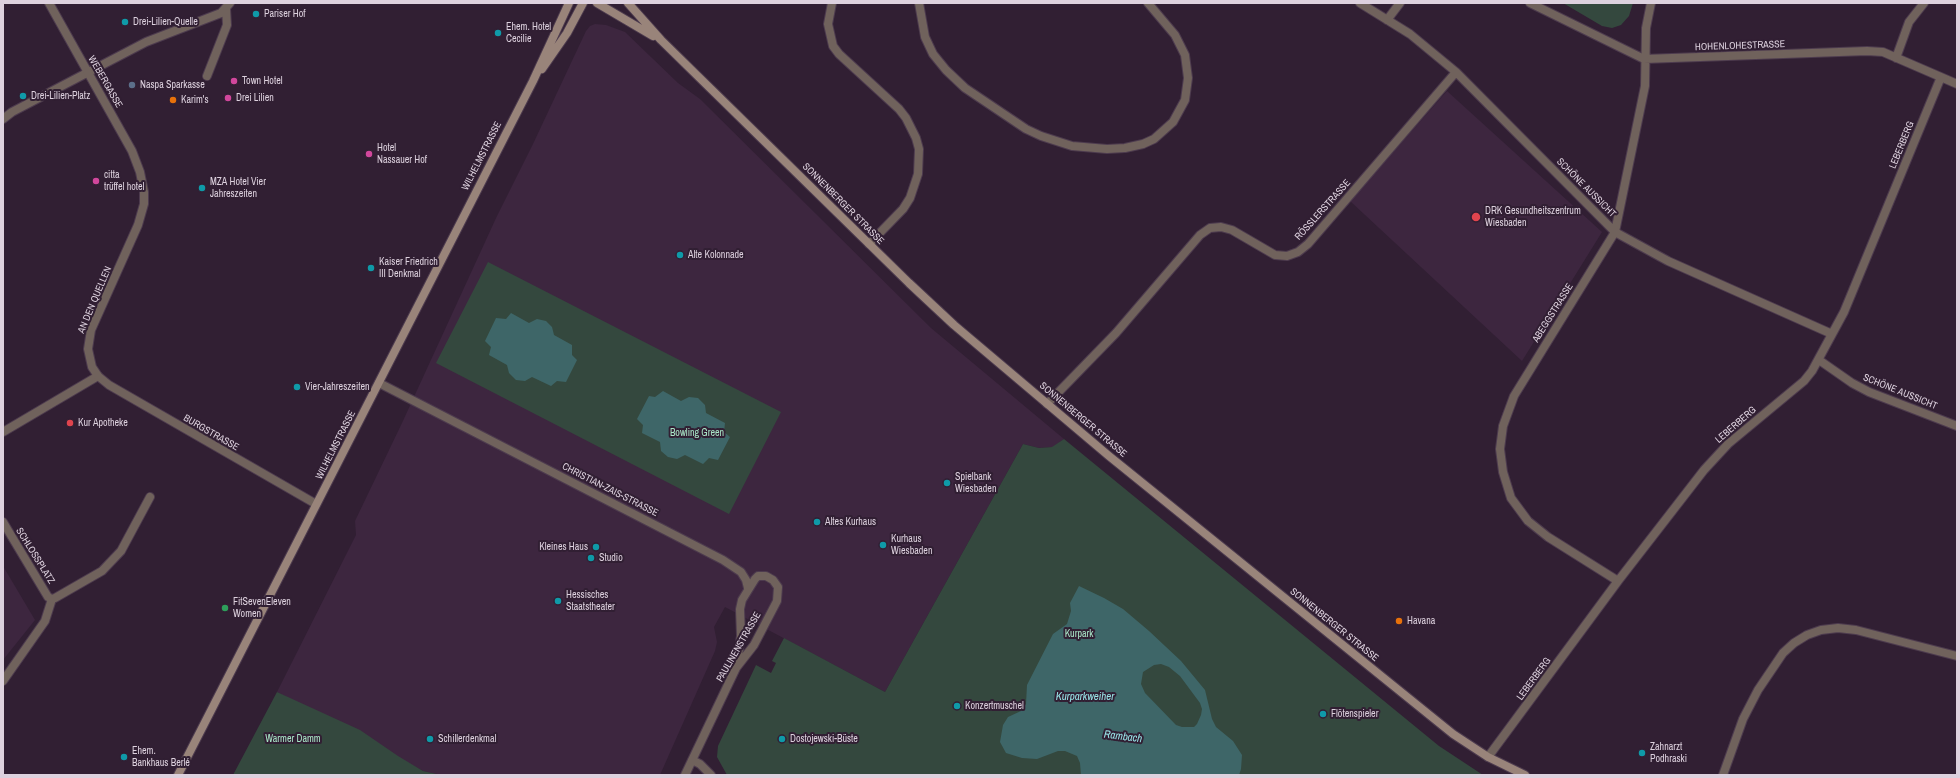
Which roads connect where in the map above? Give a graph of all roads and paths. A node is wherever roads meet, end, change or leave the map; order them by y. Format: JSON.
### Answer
{"nodes":[{"id":1,"x":49,"y":3,"type":"edge"},
{"id":2,"x":568,"y":3,"type":"edge"},
{"id":3,"x":583,"y":3,"type":"edge"},
{"id":4,"x":597,"y":3,"type":"edge"},
{"id":5,"x":628,"y":3,"type":"edge"},
{"id":6,"x":832,"y":3,"type":"edge"},
{"id":7,"x":918,"y":3,"type":"edge"},
{"id":8,"x":1148,"y":3,"type":"edge"},
{"id":9,"x":1360,"y":3,"type":"edge"},
{"id":10,"x":1400,"y":3,"type":"edge"},
{"id":11,"x":1530,"y":3,"type":"edge"},
{"id":12,"x":1651,"y":3,"type":"edge"},
{"id":13,"x":1924,"y":3,"type":"edge"},
{"id":14,"x":228,"y":6,"type":"edge"},
{"id":15,"x":1387,"y":20,"type":"junction"},
{"id":16,"x":661,"y":40,"type":"junction"},
{"id":17,"x":1896,"y":58,"type":"junction"},
{"id":18,"x":1644,"y":59,"type":"junction"},
{"id":19,"x":1456,"y":72,"type":"junction"},
{"id":20,"x":88,"y":73,"type":"junction"},
{"id":21,"x":208,"y":76,"type":"dead end"},
{"id":22,"x":1941,"y":77,"type":"junction"},
{"id":23,"x":533,"y":81,"type":"junction"},
{"id":24,"x":1957,"y":84,"type":"edge"},
{"id":25,"x":3,"y":119,"type":"edge"},
{"id":26,"x":140,"y":172,"type":"joint"},
{"id":27,"x":1615,"y":232,"type":"junction"},
{"id":28,"x":869,"y":244,"type":"junction"},
{"id":29,"x":1832,"y":334,"type":"junction"},
{"id":30,"x":1819,"y":360,"type":"junction"},
{"id":31,"x":98,"y":376,"type":"junction"},
{"id":32,"x":379,"y":383,"type":"junction"},
{"id":33,"x":1047,"y":404,"type":"junction"},
{"id":34,"x":1957,"y":426,"type":"edge"},
{"id":35,"x":3,"y":432,"type":"edge"},
{"id":36,"x":150,"y":497,"type":"dead end"},
{"id":37,"x":316,"y":504,"type":"junction"},
{"id":38,"x":3,"y":522,"type":"edge"},
{"id":39,"x":1618,"y":581,"type":"junction"},
{"id":40,"x":748,"y":588,"type":"junction"},
{"id":41,"x":52,"y":599,"type":"junction"},
{"id":42,"x":1957,"y":656,"type":"edge"},
{"id":43,"x":736,"y":668,"type":"junction"},
{"id":44,"x":3,"y":681,"type":"edge"},
{"id":45,"x":1488,"y":757,"type":"junction"},
{"id":46,"x":692,"y":760,"type":"junction"},
{"id":47,"x":178,"y":775,"type":"edge"},
{"id":48,"x":684,"y":775,"type":"edge"},
{"id":49,"x":711,"y":775,"type":"edge"},
{"id":50,"x":1525,"y":775,"type":"edge"},
{"id":51,"x":1723,"y":775,"type":"edge"}],
"edges":[{"from":1,"to":20,"type":"street","name":"WEBERGASSE"},
{"from":2,"to":23,"type":"main road","name":"WILHELMSTRASSE"},
{"from":3,"to":23,"type":"main road","name":"WILHELMSTRASSE"},
{"from":4,"to":16,"type":"main road","name":"SONNENBERGER STRASSE"},
{"from":5,"to":16,"type":"main road","name":"SONNENBERGER STRASSE"},
{"from":6,"to":28,"type":"street"},
{"from":7,"to":8,"type":"street"},
{"from":9,"to":15,"type":"street","name":"SCHÖNE AUSSICHT"},
{"from":10,"to":15,"type":"street"},
{"from":11,"to":18,"type":"street","name":"HOHENLOHESTRASSE"},
{"from":12,"to":18,"type":"street","name":"ABEGGSTRASSE"},
{"from":13,"to":17,"type":"street"},
{"from":14,"to":20,"type":"street"},
{"from":14,"to":21,"type":"street"},
{"from":15,"to":19,"type":"street","name":"SCHÖNE AUSSICHT"},
{"from":16,"to":28,"type":"main road","name":"SONNENBERGER STRASSE"},
{"from":17,"to":18,"type":"street","name":"HOHENLOHESTRASSE"},
{"from":17,"to":22,"type":"street","name":"HOHENLOHESTRASSE"},
{"from":18,"to":27,"type":"street","name":"ABEGGSTRASSE"},
{"from":19,"to":27,"type":"street","name":"SCHÖNE AUSSICHT"},
{"from":19,"to":33,"type":"street","name":"RÖSSLERSTRASSE"},
{"from":20,"to":25,"type":"street"},
{"from":20,"to":26,"type":"street","name":"WEBERGASSE"},
{"from":22,"to":24,"type":"street","name":"HOHENLOHESTRASSE"},
{"from":22,"to":29,"type":"street","name":"LEBERBERG"},
{"from":23,"to":32,"type":"main road","name":"WILHELMSTRASSE"},
{"from":26,"to":31,"type":"street","name":"AN DEN QUELLEN"},
{"from":27,"to":29,"type":"street","name":"SCHÖNE AUSSICHT"},
{"from":27,"to":39,"type":"street","name":"ABEGGSTRASSE"},
{"from":28,"to":33,"type":"main road","name":"SONNENBERGER STRASSE"},
{"from":29,"to":30,"type":"street","name":"LEBERBERG"},
{"from":30,"to":34,"type":"street","name":"SCHÖNE AUSSICHT"},
{"from":30,"to":39,"type":"street","name":"LEBERBERG"},
{"from":31,"to":35,"type":"street"},
{"from":31,"to":37,"type":"street","name":"BURGSTRASSE"},
{"from":32,"to":37,"type":"main road","name":"WILHELMSTRASSE"},
{"from":32,"to":40,"type":"street","name":"CHRISTIAN-ZAIS-STRASSE"},
{"from":33,"to":45,"type":"main road","name":"SONNENBERGER STRASSE"},
{"from":36,"to":41,"type":"street"},
{"from":37,"to":47,"type":"main road","name":"WILHELMSTRASSE"},
{"from":38,"to":41,"type":"street","name":"SCHLOSSPLATZ"},
{"from":39,"to":45,"type":"street","name":"LEBERBERG"},
{"from":40,"to":43,"type":"street"},
{"from":40,"to":43,"type":"street","name":"PAULINENSTRASSE"},
{"from":41,"to":44,"type":"street"},
{"from":42,"to":51,"type":"street"},
{"from":43,"to":46,"type":"street","name":"PAULINENSTRASSE"},
{"from":45,"to":50,"type":"main road","name":"SONNENBERGER STRASSE"},
{"from":46,"to":48,"type":"street","name":"PAULINENSTRASSE"},
{"from":46,"to":49,"type":"street"}]}
